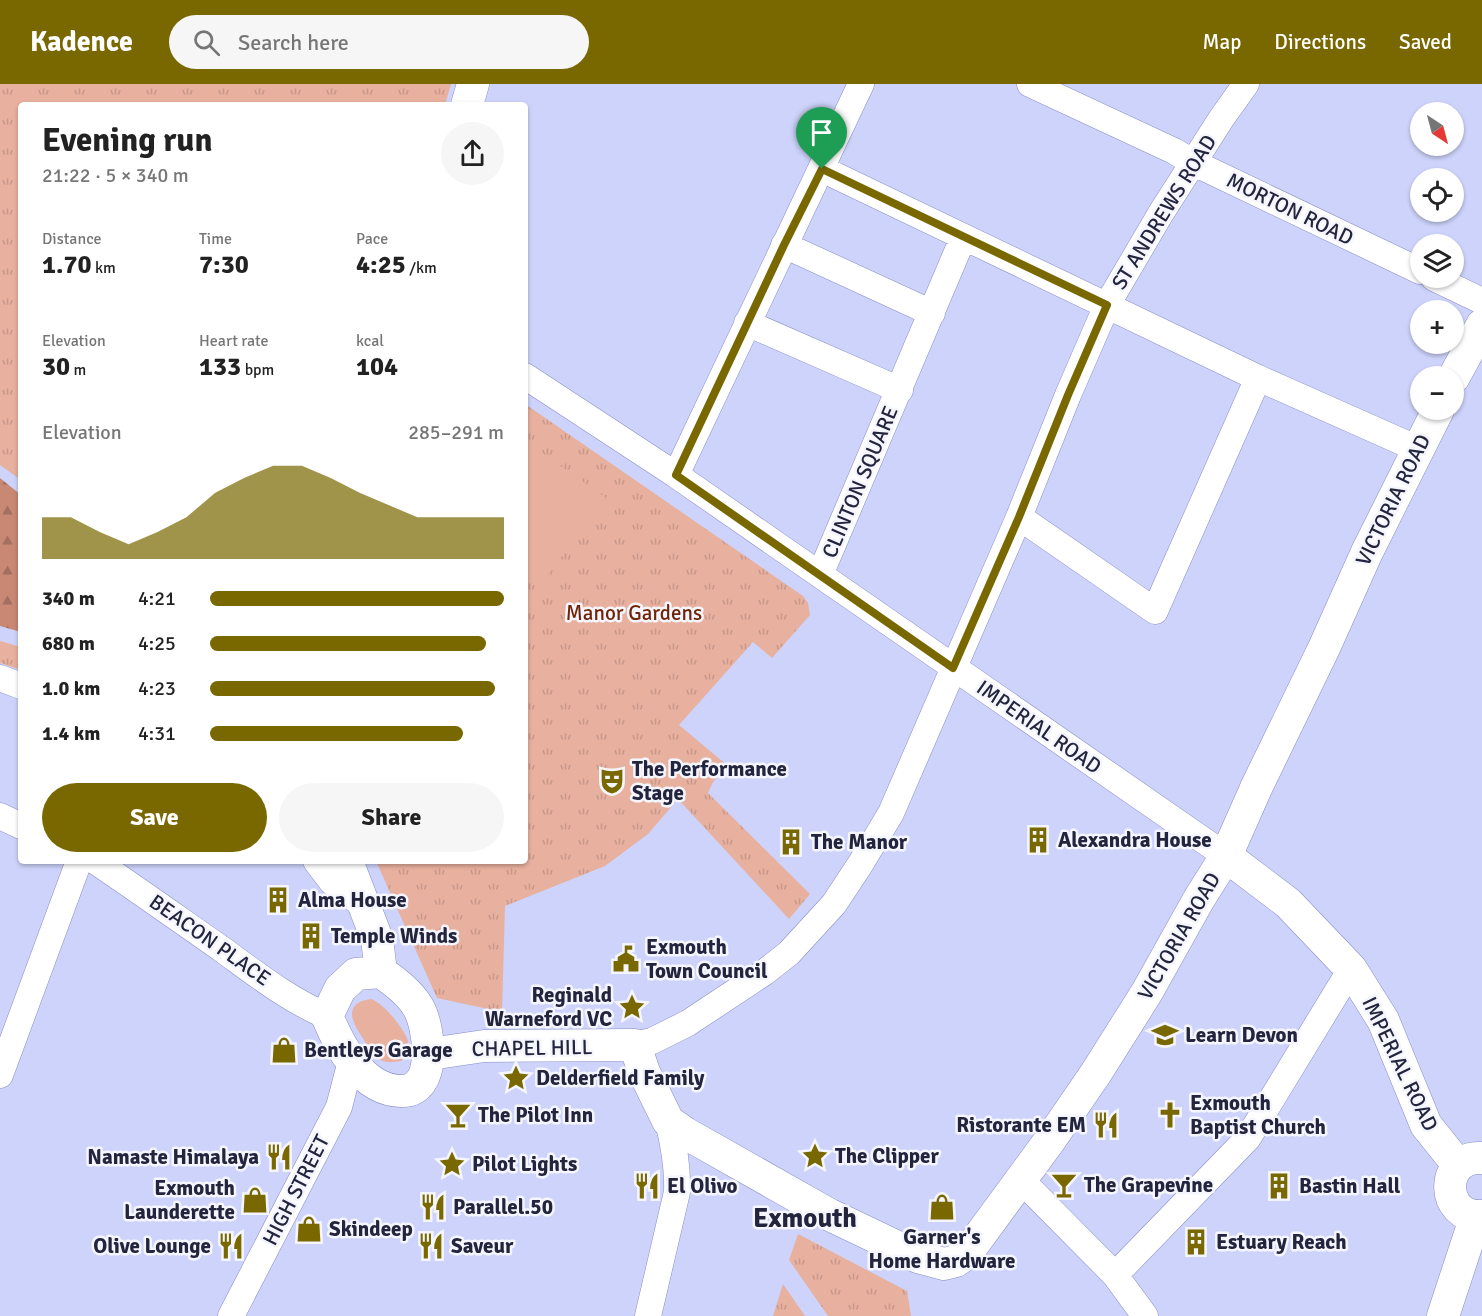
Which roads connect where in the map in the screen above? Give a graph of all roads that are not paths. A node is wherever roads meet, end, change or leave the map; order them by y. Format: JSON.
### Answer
{"nodes":[{"id":1,"x":473,"y":84,"type":"edge"},
{"id":2,"x":861,"y":84,"type":"edge"},
{"id":3,"x":1030,"y":84,"type":"edge"},
{"id":4,"x":1246,"y":84,"type":"edge"},
{"id":5,"x":468,"y":102,"type":"edge"},
{"id":6,"x":1194,"y":162,"type":"junction"},
{"id":7,"x":822,"y":169,"type":"junction"},
{"id":8,"x":963,"y":238,"type":"junction"},
{"id":9,"x":784,"y":245,"type":"junction"},
{"id":10,"x":1410,"y":266,"type":"edge"},
{"id":11,"x":1455,"y":288,"type":"edge"},
{"id":12,"x":1482,"y":301,"type":"edge"},
{"id":13,"x":1107,"y":305,"type":"junction"},
{"id":14,"x":932,"y":313,"type":"junction"},
{"id":15,"x":747,"y":322,"type":"junction"},
{"id":16,"x":1482,"y":325,"type":"edge"},
{"id":17,"x":1460,"y":366,"type":"edge"},
{"id":18,"x":528,"y":378,"type":"edge"},
{"id":19,"x":1258,"y":378,"type":"junction"},
{"id":20,"x":900,"y":390,"type":"junction"},
{"id":21,"x":1433,"y":420,"type":"edge"},
{"id":22,"x":1418,"y":449,"type":"junction"},
{"id":23,"x":676,"y":475,"type":"junction"},
{"id":24,"x":1019,"y":517,"type":"junction"},
{"id":25,"x":820,"y":575,"type":"junction"},
{"id":26,"x":953,"y":668,"type":"junction"},
{"id":27,"x":0,"y":678,"type":"edge"},
{"id":28,"x":18,"y":685,"type":"edge"},
{"id":29,"x":0,"y":816,"type":"edge"},
{"id":30,"x":18,"y":825,"type":"edge"},
{"id":31,"x":1226,"y":856,"type":"junction"},
{"id":32,"x":78,"y":864,"type":"edge"},
{"id":33,"x":100,"y":864,"type":"edge"},
{"id":34,"x":317,"y":864,"type":"edge"},
{"id":35,"x":348,"y":864,"type":"edge"},
{"id":36,"x":363,"y":905,"type":"junction"},
{"id":37,"x":1351,"y":969,"type":"junction"},
{"id":38,"x":381,"y":972,"type":"junction"},
{"id":39,"x":327,"y":1016,"type":"junction"},
{"id":40,"x":635,"y":1045,"type":"junction"},
{"id":41,"x":430,"y":1054,"type":"junction"},
{"id":42,"x":351,"y":1061,"type":"junction"},
{"id":43,"x":0,"y":1075,"type":"edge"},
{"id":44,"x":668,"y":1120,"type":"junction"},
{"id":45,"x":1470,"y":1162,"type":"edge"},
{"id":46,"x":1021,"y":1180,"type":"junction"},
{"id":47,"x":1479,"y":1216,"type":"edge"},
{"id":48,"x":1115,"y":1275,"type":"junction"},
{"id":49,"x":231,"y":1316,"type":"edge"},
{"id":50,"x":648,"y":1316,"type":"edge"},
{"id":51,"x":1145,"y":1316,"type":"edge"},
{"id":52,"x":1443,"y":1316,"type":"edge"}],
"edges":[{"from":1,"to":5,"type":"street"},
{"from":2,"to":7,"type":"street"},
{"from":3,"to":6,"type":"street","name":"MORTON ROAD"},
{"from":4,"to":6,"type":"street","name":"ST ANDREWS ROAD"},
{"from":6,"to":10,"type":"street","name":"MORTON ROAD"},
{"from":6,"to":13,"type":"street","name":"ST ANDREWS ROAD"},
{"from":7,"to":8,"type":"street"},
{"from":7,"to":9,"type":"street"},
{"from":8,"to":13,"type":"street"},
{"from":8,"to":14,"type":"street","name":"CLINTON SQUARE"},
{"from":9,"to":14,"type":"street"},
{"from":9,"to":15,"type":"street"},
{"from":11,"to":12,"type":"street"},
{"from":13,"to":19,"type":"street"},
{"from":13,"to":24,"type":"street","name":"ST ANDREWS ROAD"},
{"from":14,"to":20,"type":"street","name":"CLINTON SQUARE"},
{"from":15,"to":20,"type":"street","name":"CLINTON SQUARE"},
{"from":15,"to":23,"type":"street"},
{"from":16,"to":17,"type":"street"},
{"from":18,"to":23,"type":"street","name":"IMPERIAL ROAD"},
{"from":19,"to":22,"type":"street"},
{"from":19,"to":24,"type":"street"},
{"from":20,"to":25,"type":"street","name":"CLINTON SQUARE"},
{"from":21,"to":22,"type":"street","name":"VICTORIA ROAD"},
{"from":22,"to":31,"type":"street","name":"VICTORIA ROAD"},
{"from":23,"to":25,"type":"street","name":"IMPERIAL ROAD"},
{"from":24,"to":26,"type":"street","name":"ST ANDREWS ROAD"},
{"from":25,"to":26,"type":"street","name":"IMPERIAL ROAD"},
{"from":26,"to":31,"type":"street","name":"IMPERIAL ROAD"},
{"from":26,"to":40,"type":"street","name":"ST ANDREWS ROAD"},
{"from":27,"to":28,"type":"street"},
{"from":29,"to":30,"type":"street"},
{"from":31,"to":37,"type":"street","name":"IMPERIAL ROAD"},
{"from":31,"to":46,"type":"street","name":"VICTORIA ROAD"},
{"from":32,"to":43,"type":"street"},
{"from":33,"to":39,"type":"street","name":"BEACON PLACE"},
{"from":34,"to":36,"type":"street"},
{"from":35,"to":36,"type":"street"},
{"from":36,"to":38,"type":"street"},
{"from":37,"to":45,"type":"street","name":"IMPERIAL ROAD"},
{"from":37,"to":48,"type":"street"},
{"from":38,"to":39,"type":"street"},
{"from":38,"to":41,"type":"street"},
{"from":39,"to":42,"type":"street"},
{"from":40,"to":41,"type":"street","name":"CHAPEL HILL"},
{"from":40,"to":44,"type":"street"},
{"from":41,"to":42,"type":"street"},
{"from":42,"to":49,"type":"street","name":"HIGH STREET"},
{"from":44,"to":46,"type":"street","name":"VICTORIA ROAD"},
{"from":44,"to":50,"type":"street"},
{"from":45,"to":47,"type":"street"},
{"from":46,"to":48,"type":"street"},
{"from":47,"to":52,"type":"street"},
{"from":48,"to":51,"type":"street"}]}
